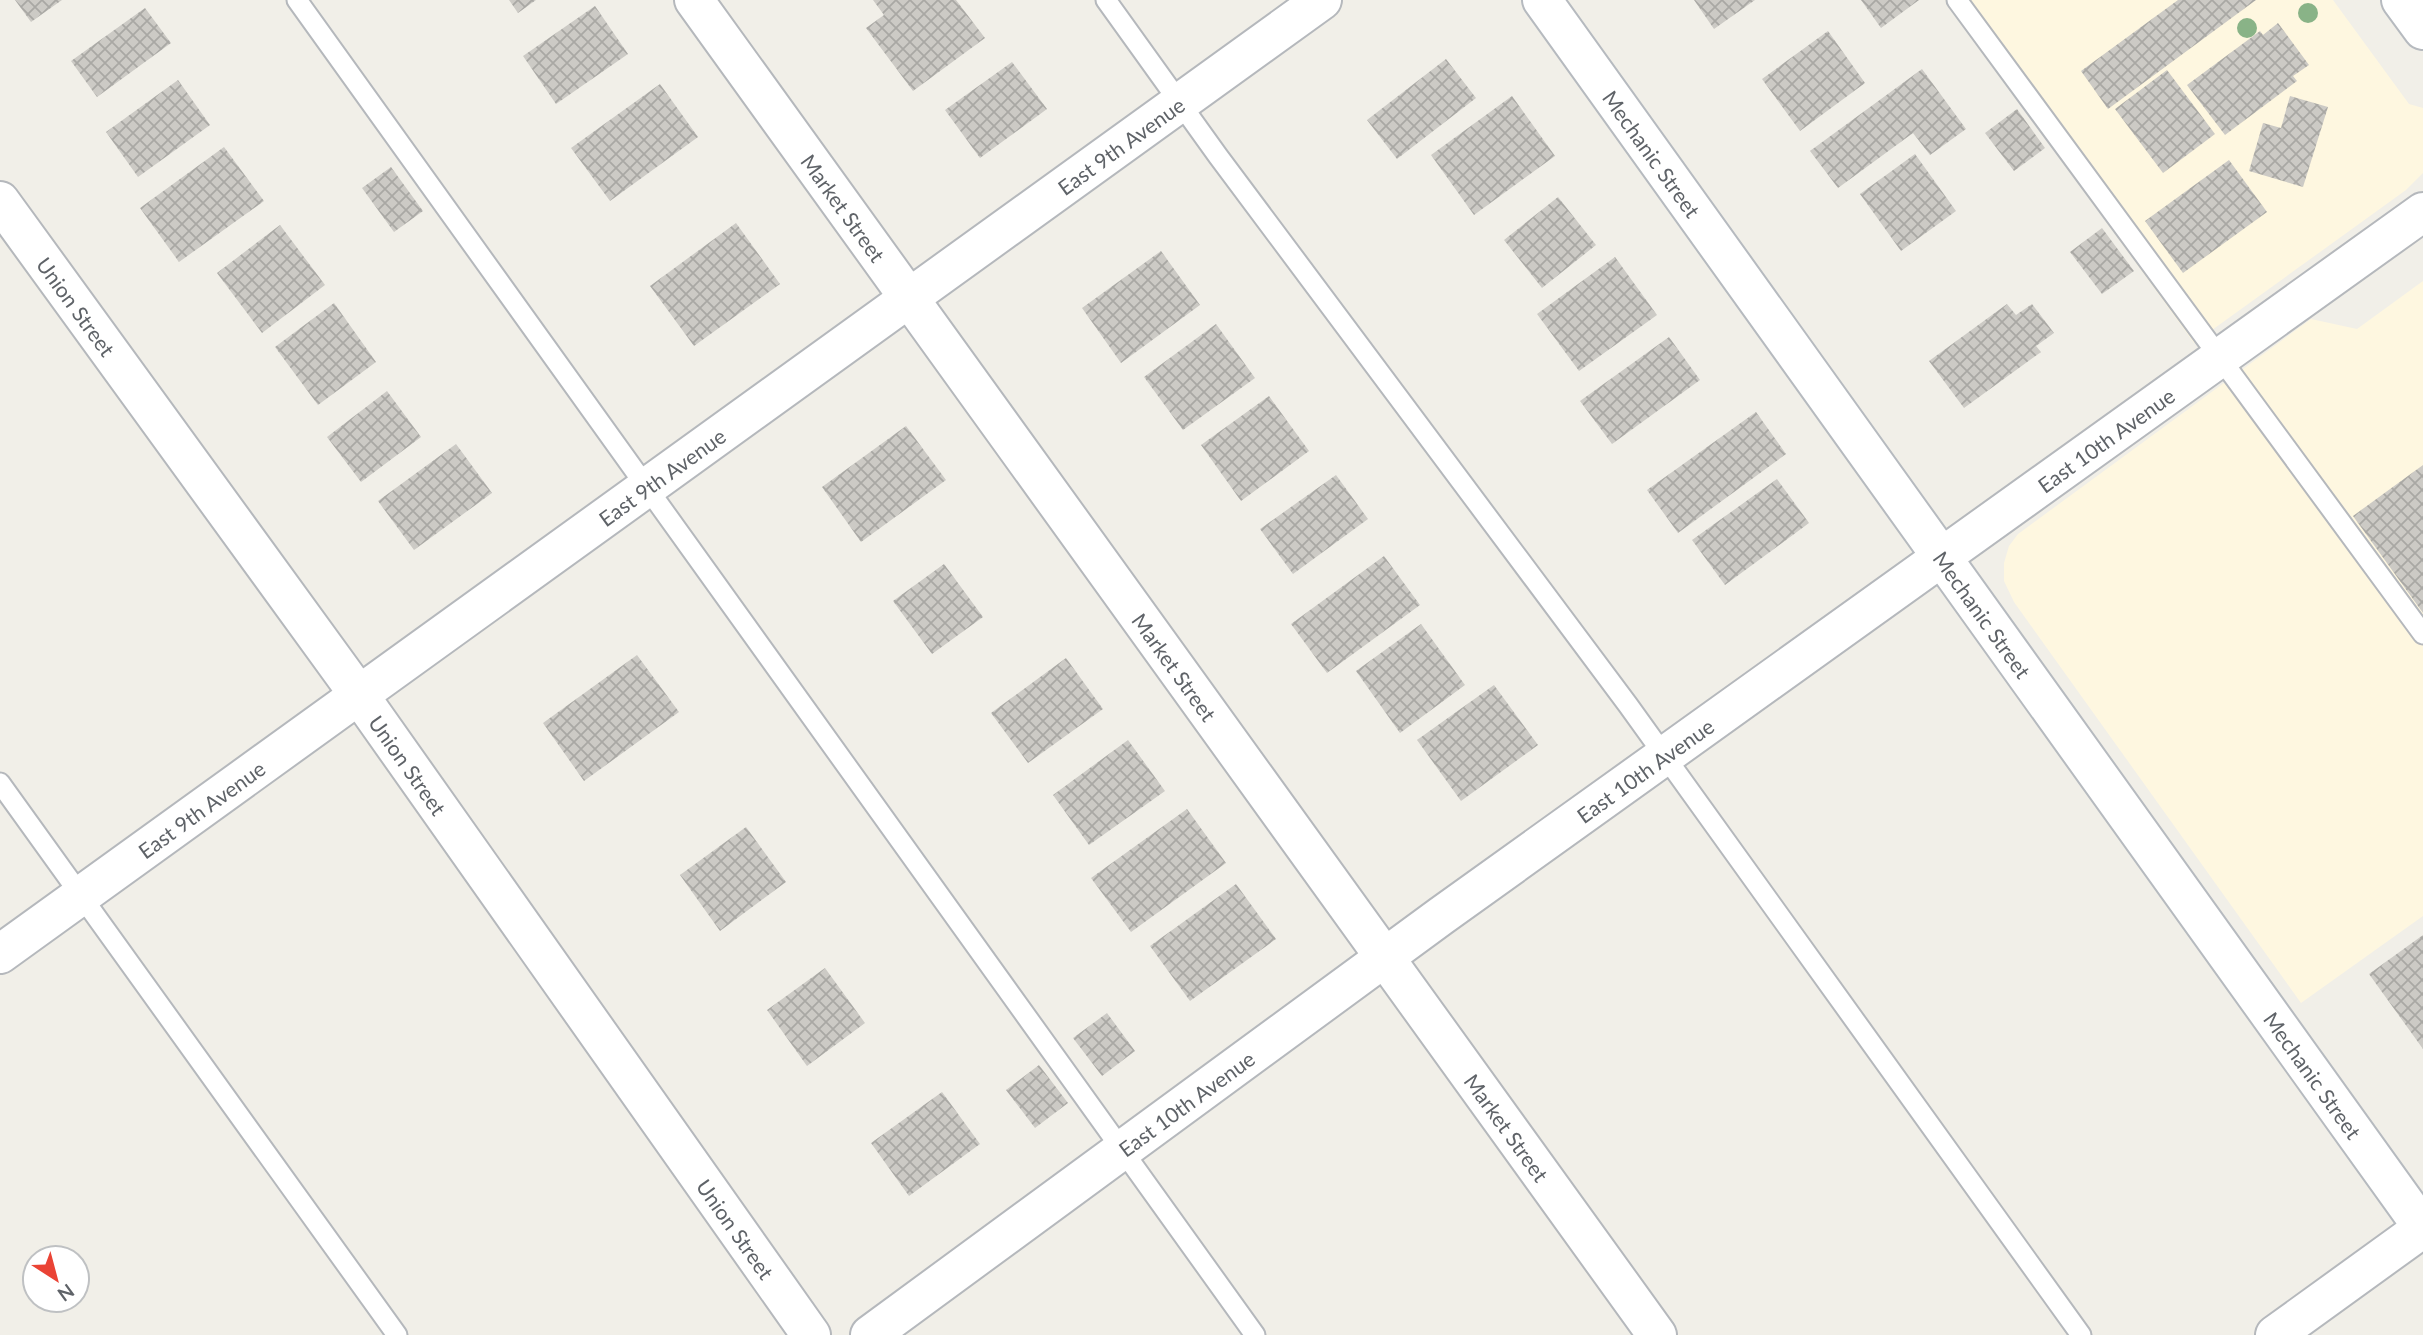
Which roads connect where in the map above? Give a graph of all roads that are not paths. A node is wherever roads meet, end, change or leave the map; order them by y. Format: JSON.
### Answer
{"nodes":[{"id":1,"x":297,"y":0,"type":"edge"},
{"id":2,"x":694,"y":0,"type":"edge"},
{"id":3,"x":1106,"y":0,"type":"edge"},
{"id":4,"x":1322,"y":0,"type":"edge"},
{"id":5,"x":1542,"y":0,"type":"edge"},
{"id":6,"x":1957,"y":0,"type":"edge"},
{"id":7,"x":2401,"y":0,"type":"edge"},
{"id":8,"x":2423,"y":30,"type":"edge"},
{"id":9,"x":1180,"y":102,"type":"junction"},
{"id":10,"x":0,"y":201,"type":"edge"},
{"id":11,"x":2423,"y":212,"type":"edge"},
{"id":12,"x":907,"y":299,"type":"junction"},
{"id":13,"x":2221,"y":357,"type":"junction"},
{"id":14,"x":648,"y":486,"type":"junction"},
{"id":15,"x":1942,"y":557,"type":"junction"},
{"id":16,"x":2423,"y":634,"type":"edge"},
{"id":17,"x":359,"y":695,"type":"junction"},
{"id":18,"x":1664,"y":756,"type":"junction"},
{"id":19,"x":0,"y":783,"type":"edge"},
{"id":20,"x":81,"y":895,"type":"junction"},
{"id":21,"x":0,"y":954,"type":"edge"},
{"id":22,"x":1385,"y":957,"type":"junction"},
{"id":23,"x":1122,"y":1150,"type":"junction"},
{"id":24,"x":2423,"y":1228,"type":"edge"},
{"id":25,"x":397,"y":1335,"type":"edge"},
{"id":26,"x":811,"y":1335,"type":"edge"},
{"id":27,"x":870,"y":1335,"type":"edge"},
{"id":28,"x":1255,"y":1335,"type":"edge"},
{"id":29,"x":1657,"y":1335,"type":"edge"},
{"id":30,"x":2081,"y":1335,"type":"edge"},
{"id":31,"x":2275,"y":1335,"type":"edge"}],
"edges":[{"from":1,"to":14,"type":"lane"},
{"from":2,"to":12,"type":"street","name":"Market Street"},
{"from":3,"to":9,"type":"lane"},
{"from":4,"to":9,"type":"street","name":"East 9th Avenue"},
{"from":5,"to":15,"type":"street","name":"Mechanic Street"},
{"from":6,"to":13,"type":"lane"},
{"from":7,"to":8,"type":"street"},
{"from":9,"to":12,"type":"street","name":"East 9th Avenue"},
{"from":9,"to":18,"type":"lane"},
{"from":10,"to":17,"type":"street","name":"Union Street"},
{"from":11,"to":13,"type":"street","name":"East 10th Avenue"},
{"from":12,"to":14,"type":"street","name":"East 9th Avenue"},
{"from":12,"to":22,"type":"street","name":"Market Street"},
{"from":13,"to":15,"type":"street","name":"East 10th Avenue"},
{"from":13,"to":16,"type":"lane"},
{"from":14,"to":17,"type":"street","name":"East 9th Avenue"},
{"from":14,"to":23,"type":"lane"},
{"from":15,"to":18,"type":"street","name":"East 10th Avenue"},
{"from":15,"to":24,"type":"street","name":"Mechanic Street"},
{"from":17,"to":20,"type":"street","name":"East 9th Avenue"},
{"from":17,"to":26,"type":"street","name":"Union Street"},
{"from":18,"to":22,"type":"street","name":"East 10th Avenue"},
{"from":18,"to":30,"type":"lane"},
{"from":19,"to":20,"type":"lane"},
{"from":20,"to":21,"type":"street","name":"East 9th Avenue"},
{"from":20,"to":25,"type":"lane"},
{"from":22,"to":23,"type":"street","name":"East 10th Avenue"},
{"from":22,"to":29,"type":"street","name":"Market Street"},
{"from":23,"to":27,"type":"street","name":"East 10th Avenue"},
{"from":23,"to":28,"type":"lane"},
{"from":24,"to":31,"type":"street"}]}
